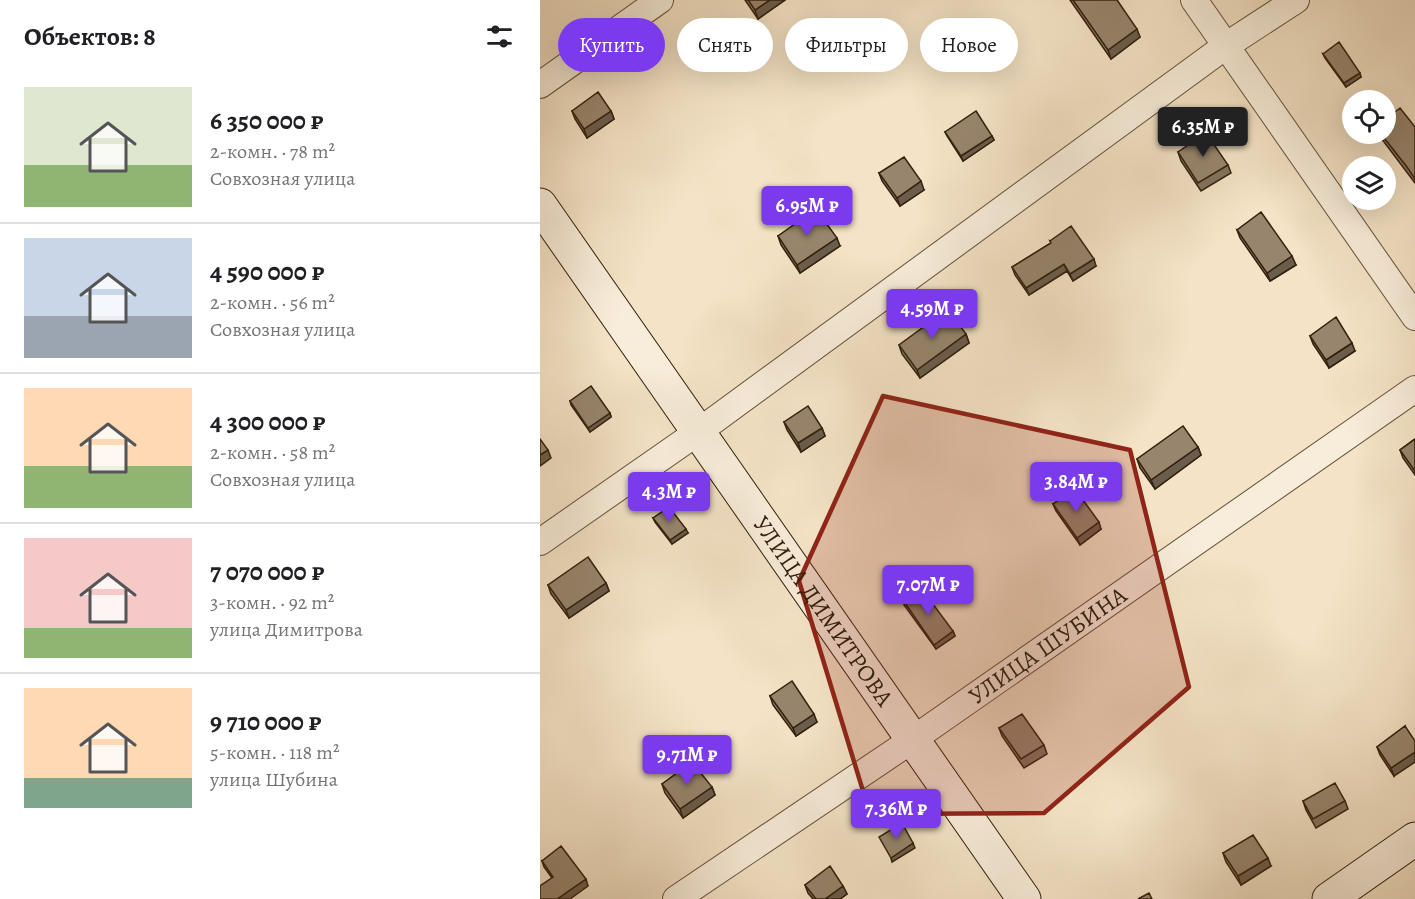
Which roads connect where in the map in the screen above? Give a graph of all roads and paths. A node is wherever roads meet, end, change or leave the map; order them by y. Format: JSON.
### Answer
{"nodes":[{"id":1,"x":660,"y":0,"type":"edge"},
{"id":2,"x":1194,"y":0,"type":"edge"},
{"id":3,"x":1296,"y":0,"type":"edge"},
{"id":4,"x":1227,"y":45,"type":"junction"},
{"id":5,"x":540,"y":85,"type":"edge"},
{"id":6,"x":540,"y":205,"type":"edge"},
{"id":7,"x":1415,"y":317,"type":"edge"},
{"id":8,"x":1415,"y":388,"type":"edge"},
{"id":9,"x":698,"y":432,"type":"junction"},
{"id":10,"x":540,"y":542,"type":"edge"},
{"id":11,"x":912,"y":740,"type":"junction"},
{"id":12,"x":1415,"y":840,"type":"edge"},
{"id":13,"x":676,"y":899,"type":"edge"},
{"id":14,"x":1024,"y":899,"type":"edge"},
{"id":15,"x":1329,"y":899,"type":"edge"}],
"edges":[{"from":1,"to":5,"type":"street"},
{"from":2,"to":4,"type":"street"},
{"from":3,"to":4,"type":"street"},
{"from":4,"to":7,"type":"street"},
{"from":4,"to":9,"type":"street"},
{"from":6,"to":9,"type":"street","name":"УЛИЦА ДИМИТРОВА"},
{"from":8,"to":11,"type":"street","name":"УЛИЦА ШУБИНА"},
{"from":9,"to":10,"type":"street"},
{"from":9,"to":11,"type":"street","name":"УЛИЦА ДИМИТРОВА"},
{"from":11,"to":13,"type":"street","name":"УЛИЦА ШУБИНА"},
{"from":11,"to":14,"type":"street","name":"УЛИЦА ДИМИТРОВА"},
{"from":12,"to":15,"type":"street"}]}
